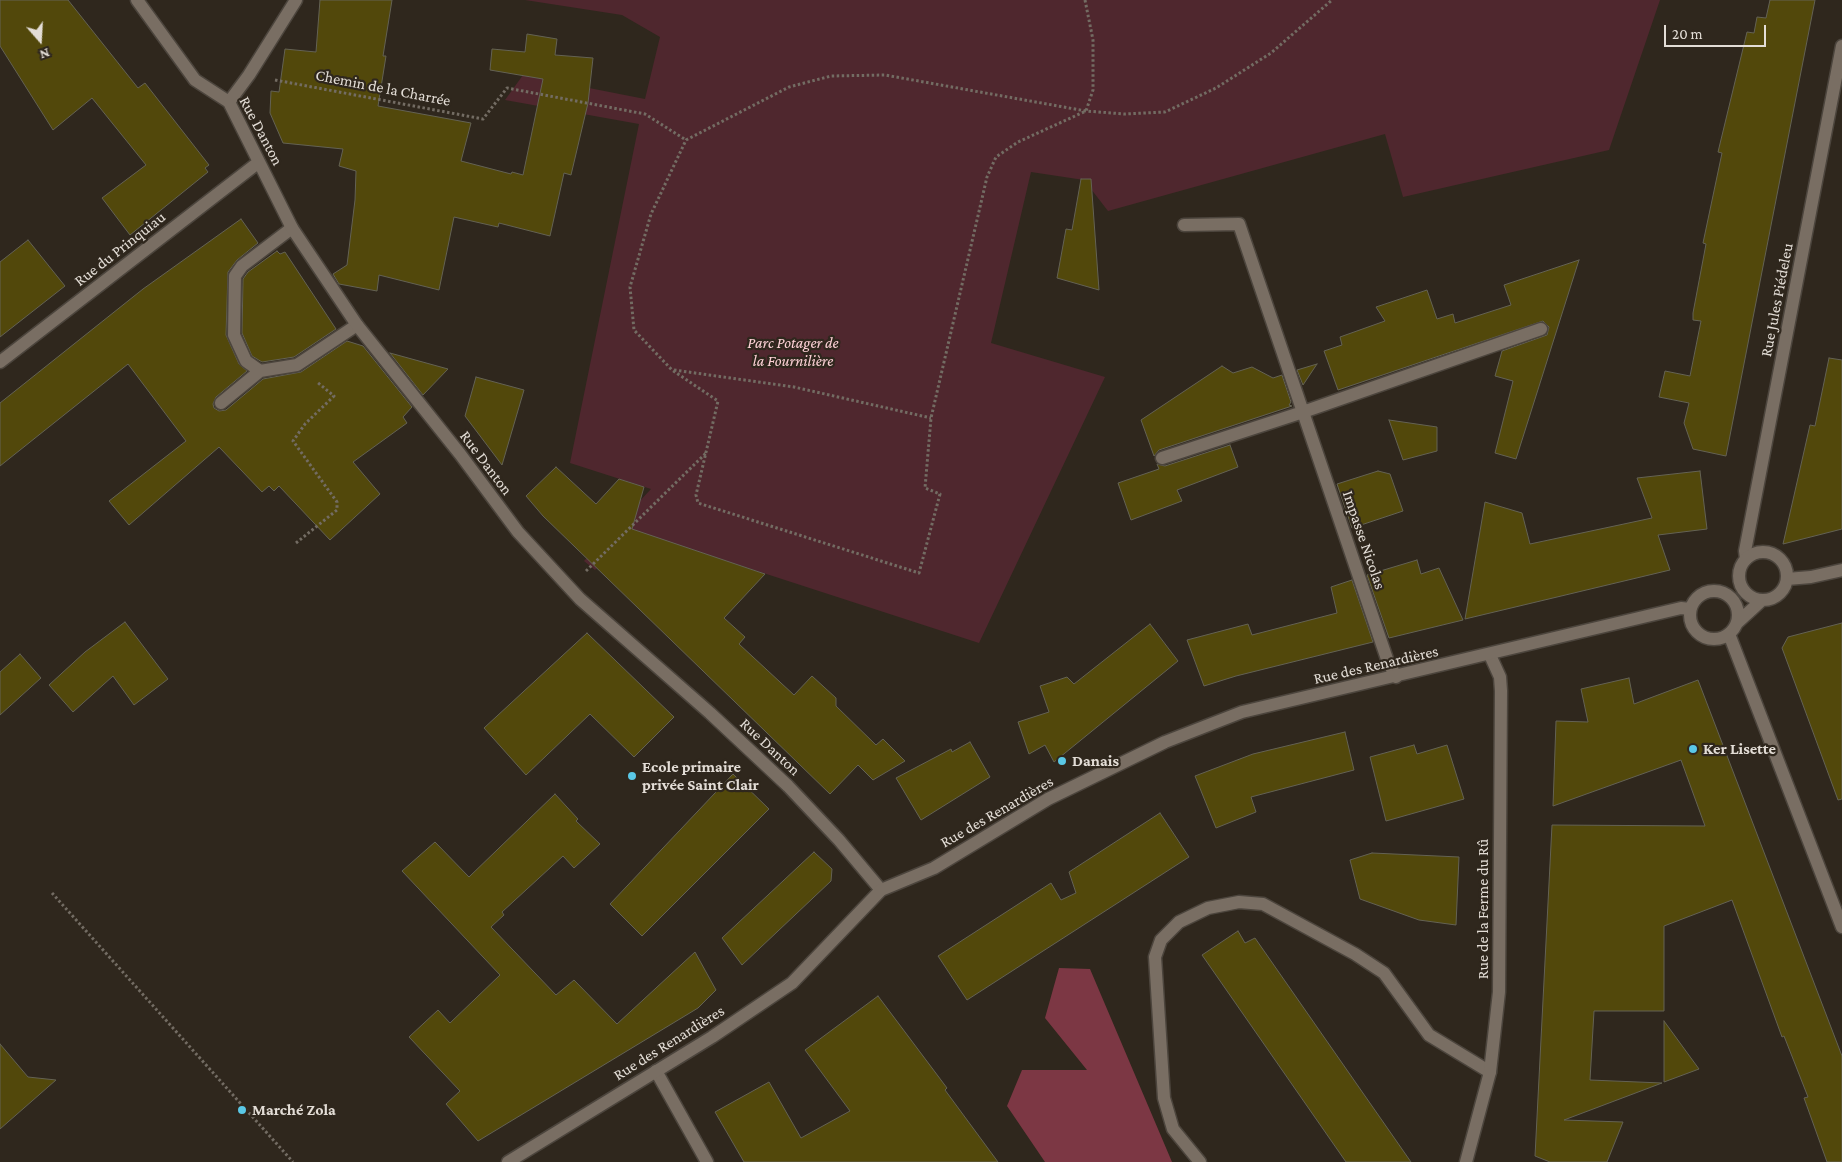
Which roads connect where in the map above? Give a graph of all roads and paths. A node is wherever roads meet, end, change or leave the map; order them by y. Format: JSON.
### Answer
{"nodes":[{"id":1,"x":137,"y":0,"type":"edge"},
{"id":2,"x":296,"y":0,"type":"edge"},
{"id":3,"x":1085,"y":0,"type":"edge"},
{"id":4,"x":1332,"y":0,"type":"edge"},
{"id":5,"x":1842,"y":46,"type":"edge"},
{"id":6,"x":249,"y":75,"type":"junction"},
{"id":7,"x":230,"y":102,"type":"junction"},
{"id":8,"x":1086,"y":111,"type":"junction"},
{"id":9,"x":686,"y":140,"type":"junction"},
{"id":10,"x":259,"y":162,"type":"junction"},
{"id":11,"x":1184,"y":225,"type":"dead end"},
{"id":12,"x":292,"y":228,"type":"junction"},
{"id":13,"x":357,"y":325,"type":"junction"},
{"id":14,"x":1540,"y":329,"type":"dead end"},
{"id":15,"x":0,"y":362,"type":"edge"},
{"id":16,"x":298,"y":365,"type":"junction"},
{"id":17,"x":672,"y":370,"type":"junction"},
{"id":18,"x":260,"y":371,"type":"junction"},
{"id":19,"x":221,"y":403,"type":"dead end"},
{"id":20,"x":1303,"y":412,"type":"junction"},
{"id":21,"x":931,"y":418,"type":"junction"},
{"id":22,"x":706,"y":452,"type":"junction"},
{"id":23,"x":1162,"y":458,"type":"dead end"},
{"id":24,"x":296,"y":543,"type":"dead end"},
{"id":25,"x":1746,"y":559,"type":"junction"},
{"id":26,"x":1842,"y":570,"type":"edge"},
{"id":27,"x":1739,"y":573,"type":"junction"},
{"id":28,"x":1787,"y":579,"type":"junction"},
{"id":29,"x":570,"y":588,"type":"junction"},
{"id":30,"x":1719,"y":592,"type":"junction"},
{"id":31,"x":1761,"y":601,"type":"junction"},
{"id":32,"x":1690,"y":609,"type":"junction"},
{"id":33,"x":1737,"y":623,"type":"junction"},
{"id":34,"x":1729,"y":634,"type":"junction"},
{"id":35,"x":1490,"y":655,"type":"junction"},
{"id":36,"x":1396,"y":677,"type":"junction"},
{"id":37,"x":882,"y":890,"type":"junction"},
{"id":38,"x":52,"y":893,"type":"dead end"},
{"id":39,"x":1842,"y":927,"type":"edge"},
{"id":40,"x":656,"y":1071,"type":"junction"},
{"id":41,"x":1490,"y":1072,"type":"junction"},
{"id":42,"x":293,"y":1162,"type":"edge"},
{"id":43,"x":508,"y":1162,"type":"edge"},
{"id":44,"x":707,"y":1162,"type":"edge"},
{"id":45,"x":1200,"y":1162,"type":"edge"},
{"id":46,"x":1466,"y":1162,"type":"edge"}],
"edges":[{"from":1,"to":7,"type":"street","name":"Rue Danton"},
{"from":2,"to":6,"type":"street"},
{"from":3,"to":8,"type":"path"},
{"from":4,"to":8,"type":"path"},
{"from":5,"to":25,"type":"street","name":"Rue Jules Piédeleu"},
{"from":6,"to":7,"type":"street"},
{"from":6,"to":9,"type":"path","name":"Chemin de la Charrée"},
{"from":7,"to":10,"type":"street","name":"Rue Danton"},
{"from":8,"to":9,"type":"path"},
{"from":8,"to":21,"type":"path"},
{"from":9,"to":17,"type":"path"},
{"from":10,"to":12,"type":"street","name":"Rue Danton"},
{"from":10,"to":15,"type":"street","name":"Rue du Prinquiau"},
{"from":11,"to":20,"type":"street","name":"Impasse Nicolas"},
{"from":12,"to":13,"type":"street","name":"Rue Danton"},
{"from":12,"to":18,"type":"street"},
{"from":13,"to":16,"type":"street"},
{"from":13,"to":29,"type":"street","name":"Rue Danton"},
{"from":14,"to":20,"type":"street"},
{"from":16,"to":18,"type":"street"},
{"from":16,"to":24,"type":"path"},
{"from":17,"to":21,"type":"path"},
{"from":17,"to":22,"type":"path"},
{"from":18,"to":19,"type":"street"},
{"from":20,"to":23,"type":"street"},
{"from":20,"to":36,"type":"street","name":"Impasse Nicolas"},
{"from":21,"to":22,"type":"path"},
{"from":22,"to":29,"type":"path"},
{"from":25,"to":27,"type":"street"},
{"from":25,"to":28,"type":"street"},
{"from":26,"to":28,"type":"street"},
{"from":27,"to":30,"type":"street"},
{"from":27,"to":31,"type":"street"},
{"from":28,"to":31,"type":"street"},
{"from":29,"to":37,"type":"street","name":"Rue Danton"},
{"from":30,"to":32,"type":"street"},
{"from":30,"to":33,"type":"street"},
{"from":31,"to":33,"type":"street"},
{"from":32,"to":34,"type":"street"},
{"from":32,"to":35,"type":"street","name":"Rue des Renardières"},
{"from":33,"to":34,"type":"street"},
{"from":34,"to":39,"type":"street"},
{"from":35,"to":36,"type":"street","name":"Rue des Renardières"},
{"from":35,"to":41,"type":"street","name":"Rue de la Ferme du Rû"},
{"from":36,"to":37,"type":"street","name":"Rue des Renardières"},
{"from":37,"to":40,"type":"street","name":"Rue des Renardières"},
{"from":38,"to":42,"type":"path"},
{"from":40,"to":43,"type":"street","name":"Rue des Renardières"},
{"from":40,"to":44,"type":"street"},
{"from":41,"to":45,"type":"street"},
{"from":41,"to":46,"type":"street","name":"Rue de la Ferme du Rû"}]}
